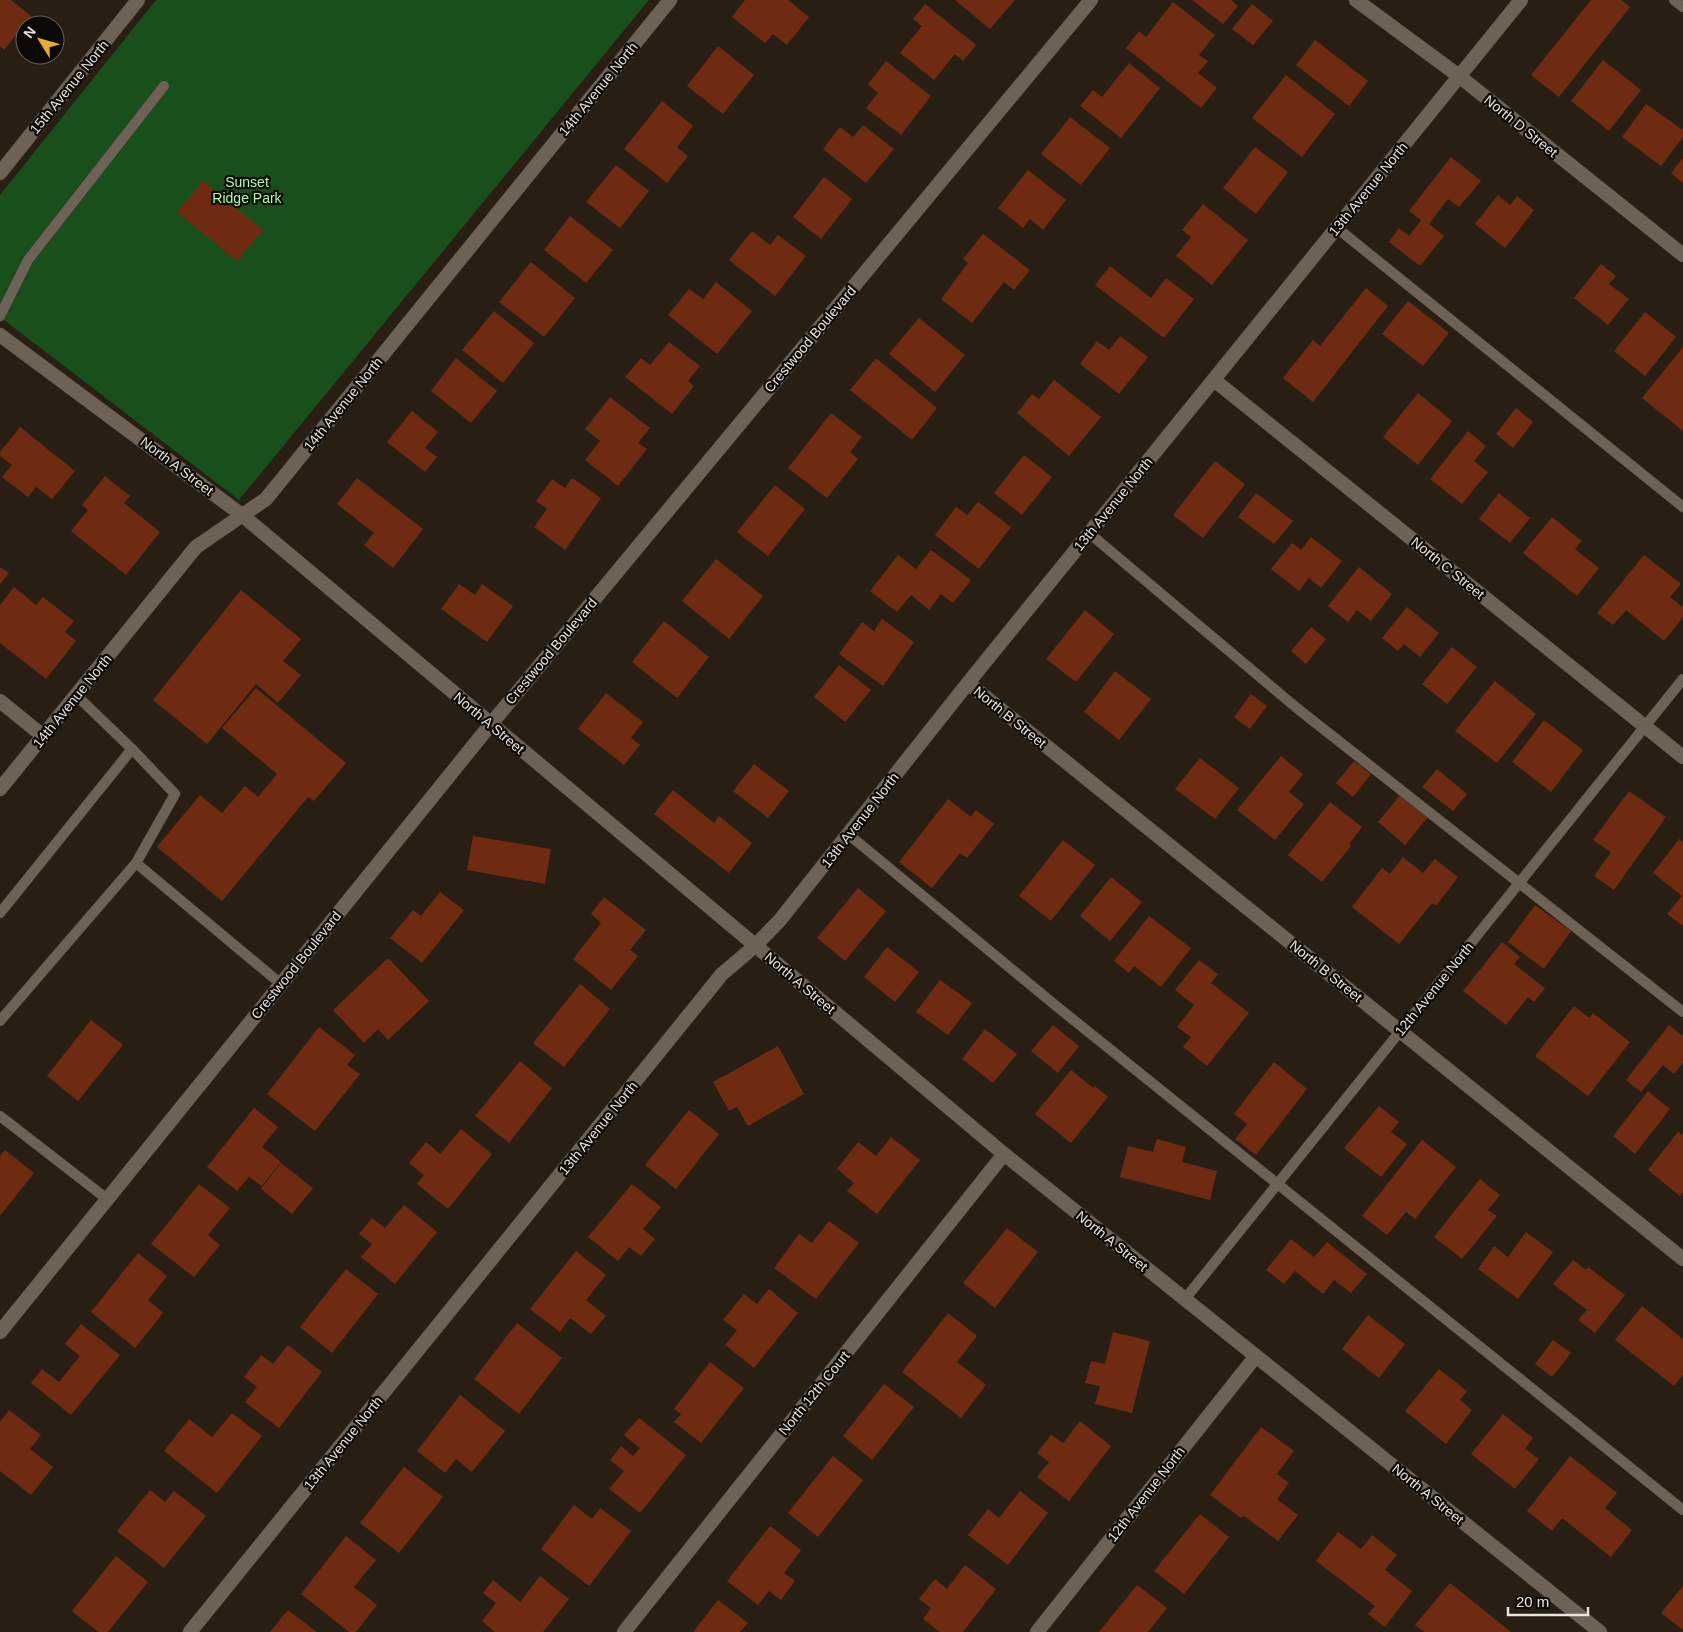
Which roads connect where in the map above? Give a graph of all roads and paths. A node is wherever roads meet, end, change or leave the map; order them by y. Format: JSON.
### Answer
{"nodes":[{"id":1,"x":138,"y":0,"type":"edge"},
{"id":2,"x":670,"y":0,"type":"edge"},
{"id":3,"x":1091,"y":0,"type":"edge"},
{"id":4,"x":1356,"y":0,"type":"edge"},
{"id":5,"x":1521,"y":0,"type":"edge"},
{"id":6,"x":1674,"y":0,"type":"edge"},
{"id":7,"x":1683,"y":7,"type":"edge"},
{"id":8,"x":1460,"y":76,"type":"junction"},
{"id":9,"x":164,"y":86,"type":"dead end"},
{"id":10,"x":0,"y":173,"type":"edge"},
{"id":11,"x":1337,"y":228,"type":"junction"},
{"id":12,"x":1683,"y":255,"type":"edge"},
{"id":13,"x":0,"y":316,"type":"edge"},
{"id":14,"x":0,"y":335,"type":"edge"},
{"id":15,"x":1214,"y":380,"type":"junction"},
{"id":16,"x":1683,"y":507,"type":"edge"},
{"id":17,"x":242,"y":515,"type":"junction"},
{"id":18,"x":1090,"y":533,"type":"junction"},
{"id":19,"x":1683,"y":679,"type":"edge"},
{"id":20,"x":968,"y":683,"type":"junction"},
{"id":21,"x":76,"y":695,"type":"junction"},
{"id":22,"x":0,"y":702,"type":"edge"},
{"id":23,"x":491,"y":724,"type":"junction"},
{"id":24,"x":1645,"y":726,"type":"junction"},
{"id":25,"x":43,"y":736,"type":"junction"},
{"id":26,"x":132,"y":749,"type":"junction"},
{"id":27,"x":1683,"y":757,"type":"edge"},
{"id":28,"x":0,"y":789,"type":"edge"},
{"id":29,"x":848,"y":834,"type":"junction"},
{"id":30,"x":136,"y":863,"type":"junction"},
{"id":31,"x":1520,"y":882,"type":"junction"},
{"id":32,"x":0,"y":913,"type":"edge"},
{"id":33,"x":755,"y":946,"type":"junction"},
{"id":34,"x":281,"y":984,"type":"junction"},
{"id":35,"x":1683,"y":1012,"type":"edge"},
{"id":36,"x":0,"y":1021,"type":"edge"},
{"id":37,"x":1400,"y":1031,"type":"junction"},
{"id":38,"x":0,"y":1116,"type":"edge"},
{"id":39,"x":1004,"y":1154,"type":"junction"},
{"id":40,"x":1277,"y":1184,"type":"junction"},
{"id":41,"x":107,"y":1199,"type":"junction"},
{"id":42,"x":1683,"y":1259,"type":"edge"},
{"id":43,"x":1185,"y":1299,"type":"junction"},
{"id":44,"x":0,"y":1332,"type":"edge"},
{"id":45,"x":1256,"y":1356,"type":"junction"},
{"id":46,"x":1683,"y":1510,"type":"edge"},
{"id":47,"x":190,"y":1632,"type":"edge"},
{"id":48,"x":624,"y":1632,"type":"edge"},
{"id":49,"x":1036,"y":1632,"type":"edge"},
{"id":50,"x":1600,"y":1632,"type":"edge"}],
"edges":[{"from":1,"to":10,"type":"street","name":"15th Avenue North"},
{"from":2,"to":17,"type":"street","name":"14th Avenue North"},
{"from":3,"to":23,"type":"street","name":"Crestwood Boulevard"},
{"from":4,"to":8,"type":"street","name":"North D Street"},
{"from":5,"to":8,"type":"street","name":"13th Avenue North"},
{"from":6,"to":7,"type":"lane"},
{"from":8,"to":11,"type":"street","name":"13th Avenue North"},
{"from":8,"to":12,"type":"street","name":"North D Street"},
{"from":9,"to":13,"type":"lane"},
{"from":11,"to":15,"type":"street","name":"13th Avenue North"},
{"from":11,"to":16,"type":"lane"},
{"from":14,"to":17,"type":"street","name":"North A Street"},
{"from":15,"to":18,"type":"street","name":"13th Avenue North"},
{"from":15,"to":24,"type":"street","name":"North C Street"},
{"from":17,"to":21,"type":"street","name":"14th Avenue North"},
{"from":17,"to":23,"type":"street","name":"North A Street"},
{"from":18,"to":20,"type":"street","name":"13th Avenue North"},
{"from":18,"to":31,"type":"lane"},
{"from":19,"to":24,"type":"lane","name":"12th Avenue North"},
{"from":20,"to":29,"type":"street","name":"13th Avenue North"},
{"from":20,"to":37,"type":"street","name":"North B Street"},
{"from":21,"to":25,"type":"street","name":"14th Avenue North"},
{"from":21,"to":26,"type":"lane"},
{"from":22,"to":25,"type":"street"},
{"from":23,"to":33,"type":"street","name":"North A Street"},
{"from":23,"to":34,"type":"street","name":"Crestwood Boulevard"},
{"from":24,"to":27,"type":"street","name":"North C Street"},
{"from":24,"to":31,"type":"lane","name":"12th Avenue North"},
{"from":25,"to":28,"type":"street","name":"14th Avenue North"},
{"from":26,"to":30,"type":"lane"},
{"from":26,"to":32,"type":"lane"},
{"from":29,"to":33,"type":"street","name":"13th Avenue North"},
{"from":29,"to":40,"type":"lane"},
{"from":30,"to":34,"type":"lane"},
{"from":30,"to":36,"type":"lane"},
{"from":31,"to":35,"type":"lane"},
{"from":31,"to":37,"type":"lane","name":"12th Avenue North"},
{"from":33,"to":39,"type":"street","name":"North A Street"},
{"from":33,"to":47,"type":"street","name":"13th Avenue North"},
{"from":34,"to":41,"type":"street","name":"Crestwood Boulevard"},
{"from":37,"to":40,"type":"lane","name":"12th Avenue North"},
{"from":37,"to":42,"type":"street","name":"North B Street"},
{"from":38,"to":41,"type":"lane"},
{"from":39,"to":43,"type":"street","name":"North A Street"},
{"from":39,"to":48,"type":"street","name":"North 12th Court"},
{"from":40,"to":43,"type":"lane","name":"12th Avenue North"},
{"from":40,"to":46,"type":"lane"},
{"from":41,"to":44,"type":"street","name":"Crestwood Boulevard"},
{"from":43,"to":45,"type":"street","name":"North A Street"},
{"from":45,"to":49,"type":"street","name":"12th Avenue North"},
{"from":45,"to":50,"type":"street","name":"North A Street"}]}
